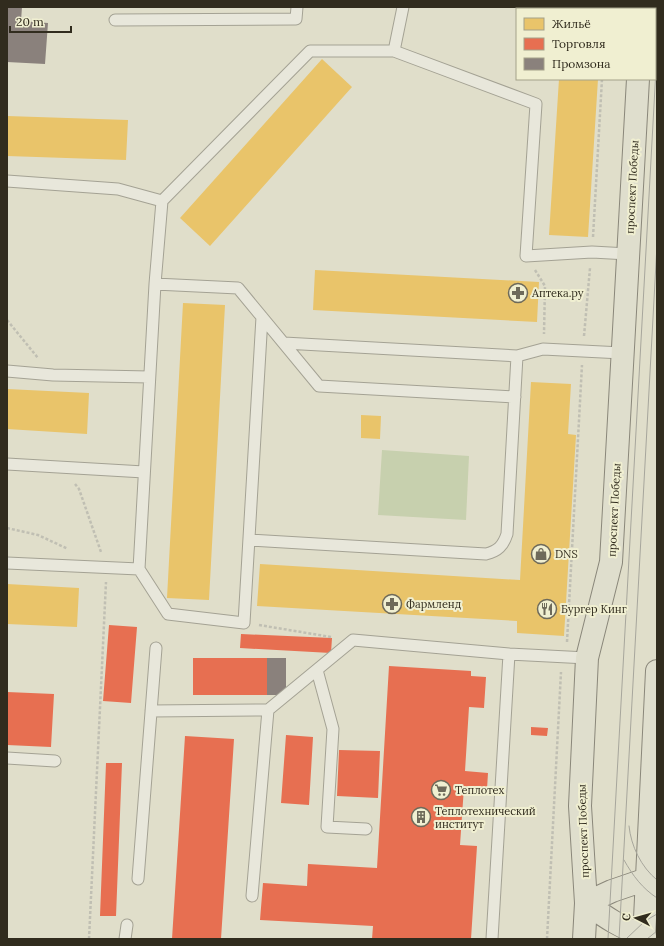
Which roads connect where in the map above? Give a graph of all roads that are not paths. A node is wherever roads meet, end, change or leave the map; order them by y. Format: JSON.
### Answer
{"nodes":[{"id":1,"x":297,"y":7,"type":"edge"},
{"id":2,"x":403,"y":7,"type":"edge"},
{"id":3,"x":115,"y":20,"type":"dead end"},
{"id":4,"x":394,"y":51,"type":"junction"},
{"id":5,"x":638,"y":80,"type":"edge"},
{"id":6,"x":7,"y":181,"type":"edge"},
{"id":7,"x":162,"y":201,"type":"junction"},
{"id":8,"x":628,"y":254,"type":"junction"},
{"id":9,"x":155,"y":284,"type":"junction"},
{"id":10,"x":262,"y":317,"type":"junction"},
{"id":11,"x":284,"y":343,"type":"junction"},
{"id":12,"x":622,"y":353,"type":"junction"},
{"id":13,"x":517,"y":356,"type":"junction"},
{"id":14,"x":7,"y":371,"type":"edge"},
{"id":15,"x":150,"y":377,"type":"junction"},
{"id":16,"x":515,"y":397,"type":"junction"},
{"id":17,"x":7,"y":464,"type":"edge"},
{"id":18,"x":144,"y":472,"type":"junction"},
{"id":19,"x":249,"y":540,"type":"junction"},
{"id":20,"x":7,"y":563,"type":"edge"},
{"id":21,"x":138,"y":569,"type":"junction"},
{"id":22,"x":156,"y":648,"type":"dead end"},
{"id":23,"x":509,"y":654,"type":"junction"},
{"id":24,"x":577,"y":657,"type":"junction"},
{"id":25,"x":317,"y":670,"type":"junction"},
{"id":26,"x":657,"y":671,"type":"edge"},
{"id":27,"x":268,"y":710,"type":"junction"},
{"id":28,"x":151,"y":711,"type":"junction"},
{"id":29,"x":7,"y":758,"type":"edge"},
{"id":30,"x":55,"y":760,"type":"dead end"},
{"id":31,"x":366,"y":829,"type":"dead end"},
{"id":32,"x":138,"y":879,"type":"dead end"},
{"id":33,"x":647,"y":879,"type":"junction"},
{"id":34,"x":252,"y":896,"type":"dead end"},
{"id":35,"x":586,"y":902,"type":"junction"},
{"id":36,"x":127,"y":926,"type":"dead end"},
{"id":37,"x":644,"y":937,"type":"edge"},
{"id":38,"x":125,"y":939,"type":"edge"},
{"id":39,"x":492,"y":939,"type":"edge"},
{"id":40,"x":584,"y":939,"type":"edge"}],
"edges":[{"from":1,"to":3,"type":"lane"},
{"from":2,"to":4,"type":"lane"},
{"from":4,"to":7,"type":"lane"},
{"from":4,"to":8,"type":"lane"},
{"from":5,"to":8,"type":"main road","name":"проспект Победы"},
{"from":6,"to":7,"type":"lane"},
{"from":7,"to":9,"type":"lane"},
{"from":8,"to":12,"type":"main road","name":"проспект Победы"},
{"from":9,"to":10,"type":"lane"},
{"from":9,"to":15,"type":"lane"},
{"from":10,"to":11,"type":"lane"},
{"from":10,"to":19,"type":"lane"},
{"from":11,"to":13,"type":"lane"},
{"from":11,"to":16,"type":"lane"},
{"from":12,"to":13,"type":"lane"},
{"from":12,"to":24,"type":"main road","name":"проспект Победы"},
{"from":13,"to":16,"type":"lane"},
{"from":14,"to":15,"type":"lane"},
{"from":15,"to":18,"type":"lane"},
{"from":16,"to":19,"type":"lane"},
{"from":17,"to":18,"type":"lane"},
{"from":18,"to":21,"type":"lane"},
{"from":19,"to":21,"type":"lane"},
{"from":20,"to":21,"type":"lane"},
{"from":22,"to":28,"type":"lane"},
{"from":23,"to":24,"type":"lane"},
{"from":23,"to":25,"type":"lane"},
{"from":23,"to":39,"type":"lane"},
{"from":24,"to":35,"type":"main road","name":"проспект Победы"},
{"from":25,"to":27,"type":"lane"},
{"from":25,"to":31,"type":"lane"},
{"from":26,"to":33,"type":"main road"},
{"from":27,"to":28,"type":"lane"},
{"from":27,"to":34,"type":"lane"},
{"from":28,"to":32,"type":"lane"},
{"from":29,"to":30,"type":"lane"},
{"from":33,"to":35,"type":"main road"},
{"from":33,"to":37,"type":"main road"},
{"from":35,"to":37,"type":"main road"},
{"from":35,"to":40,"type":"main road","name":"проспект Победы"},
{"from":36,"to":38,"type":"lane"}]}
